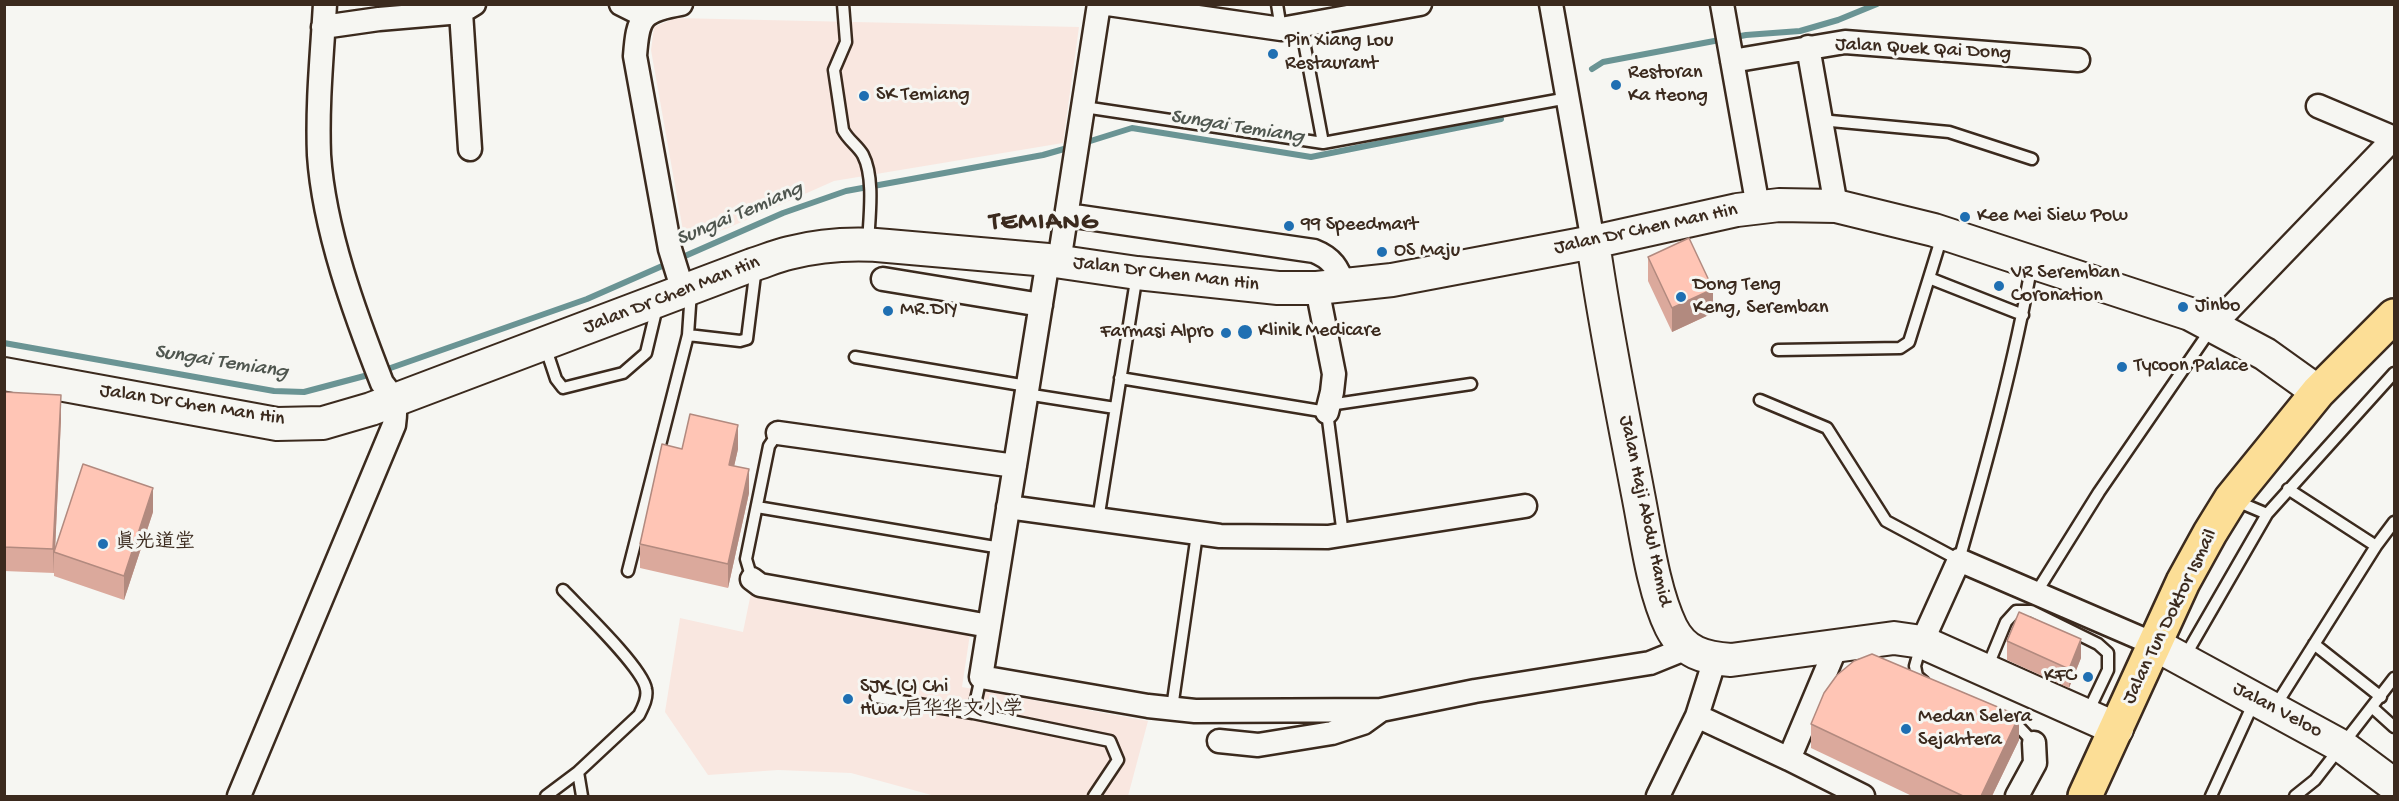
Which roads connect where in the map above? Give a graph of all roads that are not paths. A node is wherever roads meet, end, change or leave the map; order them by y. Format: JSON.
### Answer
{"nodes":[{"id":1,"x":621,"y":4,"type":"edge"},
{"id":2,"x":681,"y":4,"type":"edge"},
{"id":3,"x":843,"y":4,"type":"edge"},
{"id":4,"x":1099,"y":4,"type":"edge"},
{"id":5,"x":1108,"y":4,"type":"edge"},
{"id":6,"x":1277,"y":4,"type":"edge"},
{"id":7,"x":1420,"y":4,"type":"edge"},
{"id":8,"x":1551,"y":4,"type":"edge"},
{"id":9,"x":467,"y":8,"type":"edge"},
{"id":10,"x":1367,"y":9,"type":"edge"},
{"id":11,"x":1201,"y":11,"type":"edge"},
{"id":12,"x":1724,"y":14,"type":"edge"},
{"id":13,"x":324,"y":16,"type":"edge"},
{"id":14,"x":645,"y":16,"type":"junction"},
{"id":15,"x":1291,"y":28,"type":"junction"},
{"id":16,"x":1808,"y":47,"type":"junction"},
{"id":17,"x":1731,"y":56,"type":"junction"},
{"id":18,"x":2078,"y":60,"type":"dead end"},
{"id":19,"x":1568,"y":98,"type":"junction"},
{"id":20,"x":2318,"y":106,"type":"dead end"},
{"id":21,"x":1084,"y":107,"type":"junction"},
{"id":22,"x":1820,"y":120,"type":"junction"},
{"id":23,"x":2394,"y":138,"type":"edge"},
{"id":24,"x":1323,"y":143,"type":"junction"},
{"id":25,"x":470,"y":149,"type":"dead end"},
{"id":26,"x":2032,"y":159,"type":"dead end"},
{"id":27,"x":1836,"y":206,"type":"junction"},
{"id":28,"x":1758,"y":207,"type":"junction"},
{"id":29,"x":1067,"y":215,"type":"junction"},
{"id":30,"x":1647,"y":230,"type":"junction"},
{"id":31,"x":1943,"y":233,"type":"junction"},
{"id":32,"x":1593,"y":242,"type":"junction"},
{"id":33,"x":868,"y":244,"type":"junction"},
{"id":34,"x":1532,"y":254,"type":"junction"},
{"id":35,"x":1054,"y":261,"type":"junction"},
{"id":36,"x":757,"y":263,"type":"junction"},
{"id":37,"x":2032,"y":263,"type":"junction"},
{"id":38,"x":1137,"y":273,"type":"junction"},
{"id":39,"x":1929,"y":278,"type":"junction"},
{"id":40,"x":883,"y":279,"type":"dead end"},
{"id":41,"x":1331,"y":287,"type":"junction"},
{"id":42,"x":678,"y":289,"type":"junction"},
{"id":43,"x":1041,"y":305,"type":"junction"},
{"id":44,"x":1602,"y":306,"type":"junction"},
{"id":45,"x":2023,"y":315,"type":"junction"},
{"id":46,"x":2394,"y":316,"type":"edge"},
{"id":47,"x":2213,"y":326,"type":"junction"},
{"id":48,"x":688,"y":335,"type":"junction"},
{"id":49,"x":545,"y":344,"type":"junction"},
{"id":50,"x":1778,"y":350,"type":"dead end"},
{"id":51,"x":855,"y":357,"type":"dead end"},
{"id":52,"x":2394,"y":373,"type":"edge"},
{"id":53,"x":4,"y":374,"type":"edge"},
{"id":54,"x":1120,"y":378,"type":"junction"},
{"id":55,"x":1471,"y":384,"type":"dead end"},
{"id":56,"x":1027,"y":390,"type":"junction"},
{"id":57,"x":388,"y":392,"type":"junction"},
{"id":58,"x":2318,"y":392,"type":"junction"},
{"id":59,"x":1760,"y":400,"type":"dead end"},
{"id":60,"x":1116,"y":408,"type":"junction"},
{"id":61,"x":1328,"y":408,"type":"junction"},
{"id":62,"x":778,"y":433,"type":"joint"},
{"id":63,"x":1015,"y":465,"type":"junction"},
{"id":64,"x":2288,"y":489,"type":"junction"},
{"id":65,"x":2231,"y":499,"type":"junction"},
{"id":66,"x":1525,"y":506,"type":"dead end"},
{"id":67,"x":757,"y":507,"type":"junction"},
{"id":68,"x":1008,"y":507,"type":"junction"},
{"id":69,"x":2267,"y":513,"type":"junction"},
{"id":70,"x":1098,"y":520,"type":"junction"},
{"id":71,"x":2394,"y":522,"type":"edge"},
{"id":72,"x":1197,"y":534,"type":"junction"},
{"id":73,"x":1343,"y":535,"type":"junction"},
{"id":74,"x":2376,"y":546,"type":"junction"},
{"id":75,"x":1001,"y":548,"type":"junction"},
{"id":76,"x":1959,"y":560,"type":"junction"},
{"id":77,"x":628,"y":570,"type":"dead end"},
{"id":78,"x":752,"y":579,"type":"joint"},
{"id":79,"x":563,"y":590,"type":"dead end"},
{"id":80,"x":2036,"y":593,"type":"junction"},
{"id":81,"x":989,"y":626,"type":"junction"},
{"id":82,"x":1922,"y":642,"type":"junction"},
{"id":83,"x":2154,"y":644,"type":"junction"},
{"id":84,"x":1837,"y":645,"type":"junction"},
{"id":85,"x":2314,"y":645,"type":"junction"},
{"id":86,"x":1701,"y":653,"type":"junction"},
{"id":87,"x":2183,"y":660,"type":"junction"},
{"id":88,"x":1986,"y":670,"type":"junction"},
{"id":89,"x":981,"y":676,"type":"junction"},
{"id":90,"x":2394,"y":678,"type":"edge"},
{"id":91,"x":1937,"y":688,"type":"edge"},
{"id":92,"x":876,"y":697,"type":"dead end"},
{"id":93,"x":2381,"y":697,"type":"junction"},
{"id":94,"x":2265,"y":704,"type":"junction"},
{"id":95,"x":1172,"y":708,"type":"junction"},
{"id":96,"x":2373,"y":708,"type":"junction"},
{"id":97,"x":1381,"y":710,"type":"junction"},
{"id":98,"x":973,"y":714,"type":"junction"},
{"id":99,"x":2087,"y":715,"type":"junction"},
{"id":100,"x":1697,"y":716,"type":"junction"},
{"id":101,"x":1997,"y":717,"type":"edge"},
{"id":102,"x":2394,"y":727,"type":"edge"},
{"id":103,"x":2117,"y":729,"type":"junction"},
{"id":104,"x":1219,"y":741,"type":"dead end"},
{"id":105,"x":2034,"y":743,"type":"joint"},
{"id":106,"x":2343,"y":747,"type":"junction"},
{"id":107,"x":1789,"y":759,"type":"junction"},
{"id":108,"x":578,"y":772,"type":"junction"},
{"id":109,"x":2394,"y":785,"type":"edge"},
{"id":110,"x":239,"y":796,"type":"edge"},
{"id":111,"x":546,"y":796,"type":"edge"},
{"id":112,"x":582,"y":796,"type":"edge"},
{"id":113,"x":1094,"y":796,"type":"edge"},
{"id":114,"x":1658,"y":796,"type":"edge"},
{"id":115,"x":1863,"y":796,"type":"edge"},
{"id":116,"x":2017,"y":796,"type":"edge"},
{"id":117,"x":2085,"y":796,"type":"edge"},
{"id":118,"x":2211,"y":796,"type":"edge"},
{"id":119,"x":2295,"y":796,"type":"edge"}],
"edges":[{"from":1,"to":14,"type":"street"},
{"from":2,"to":14,"type":"street"},
{"from":3,"to":33,"type":"lane"},
{"from":4,"to":21,"type":"street"},
{"from":5,"to":11,"type":"street"},
{"from":6,"to":15,"type":"lane"},
{"from":7,"to":10,"type":"street"},
{"from":8,"to":19,"type":"street"},
{"from":9,"to":13,"type":"street"},
{"from":9,"to":25,"type":"street"},
{"from":10,"to":15,"type":"street"},
{"from":11,"to":15,"type":"street"},
{"from":12,"to":17,"type":"street"},
{"from":13,"to":57,"type":"street"},
{"from":14,"to":42,"type":"street"},
{"from":15,"to":24,"type":"lane"},
{"from":16,"to":17,"type":"street","name":"Jalan Quek Qai Dong"},
{"from":16,"to":18,"type":"street","name":"Jalan Quek Qai Dong"},
{"from":16,"to":22,"type":"street"},
{"from":17,"to":28,"type":"street"},
{"from":19,"to":24,"type":"lane"},
{"from":19,"to":32,"type":"street"},
{"from":20,"to":23,"type":"street"},
{"from":21,"to":24,"type":"lane"},
{"from":21,"to":29,"type":"street"},
{"from":22,"to":26,"type":"lane"},
{"from":22,"to":27,"type":"street"},
{"from":23,"to":47,"type":"street"},
{"from":27,"to":28,"type":"street","name":"Jalan Dr Chen Man Hin"},
{"from":27,"to":31,"type":"street","name":"Jalan Dr Chen Man Hin"},
{"from":28,"to":30,"type":"street","name":"Jalan Dr Chen Man Hin"},
{"from":29,"to":35,"type":"street"},
{"from":29,"to":41,"type":"street"},
{"from":30,"to":32,"type":"street","name":"Jalan Dr Chen Man Hin"},
{"from":30,"to":44,"type":"street"},
{"from":31,"to":37,"type":"street","name":"Jalan Dr Chen Man Hin"},
{"from":31,"to":39,"type":"lane"},
{"from":32,"to":34,"type":"street","name":"Jalan Dr Chen Man Hin"},
{"from":32,"to":44,"type":"street","name":"Jalan Haji Abdul Hamid"},
{"from":33,"to":35,"type":"street","name":"Jalan Dr Chen Man Hin"},
{"from":33,"to":36,"type":"street","name":"Jalan Dr Chen Man Hin"},
{"from":34,"to":41,"type":"street","name":"Jalan Dr Chen Man Hin"},
{"from":34,"to":44,"type":"street"},
{"from":35,"to":38,"type":"street","name":"Jalan Dr Chen Man Hin"},
{"from":35,"to":43,"type":"street"},
{"from":36,"to":42,"type":"street","name":"Jalan Dr Chen Man Hin"},
{"from":36,"to":48,"type":"lane"},
{"from":37,"to":45,"type":"lane"},
{"from":37,"to":47,"type":"street","name":"Jalan Dr Chen Man Hin"},
{"from":38,"to":41,"type":"street","name":"Jalan Dr Chen Man Hin"},
{"from":38,"to":54,"type":"lane"},
{"from":39,"to":45,"type":"lane"},
{"from":39,"to":50,"type":"lane"},
{"from":40,"to":43,"type":"street"},
{"from":41,"to":61,"type":"street"},
{"from":42,"to":48,"type":"lane"},
{"from":42,"to":49,"type":"street","name":"Jalan Dr Chen Man Hin"},
{"from":42,"to":49,"type":"lane"},
{"from":43,"to":56,"type":"street"},
{"from":44,"to":86,"type":"street","name":"Jalan Haji Abdul Hamid"},
{"from":45,"to":76,"type":"lane"},
{"from":46,"to":58,"type":"highway","name":"Jalan Tun Doktor Ismail"},
{"from":47,"to":58,"type":"street","name":"Jalan Dr Chen Man Hin"},
{"from":47,"to":80,"type":"lane"},
{"from":48,"to":77,"type":"lane"},
{"from":49,"to":57,"type":"street","name":"Jalan Dr Chen Man Hin"},
{"from":51,"to":56,"type":"lane"},
{"from":52,"to":64,"type":"lane"},
{"from":53,"to":57,"type":"street","name":"Jalan Dr Chen Man Hin"},
{"from":54,"to":60,"type":"lane"},
{"from":54,"to":61,"type":"lane"},
{"from":55,"to":61,"type":"lane"},
{"from":56,"to":60,"type":"lane"},
{"from":56,"to":63,"type":"street"},
{"from":57,"to":110,"type":"street"},
{"from":58,"to":65,"type":"highway","name":"Jalan Tun Doktor Ismail"},
{"from":59,"to":76,"type":"lane"},
{"from":60,"to":70,"type":"lane"},
{"from":61,"to":73,"type":"lane"},
{"from":62,"to":63,"type":"street"},
{"from":62,"to":67,"type":"lane"},
{"from":63,"to":68,"type":"street"},
{"from":64,"to":69,"type":"lane"},
{"from":64,"to":74,"type":"lane"},
{"from":65,"to":69,"type":"lane"},
{"from":65,"to":83,"type":"highway","name":"Jalan Tun Doktor Ismail"},
{"from":66,"to":73,"type":"street"},
{"from":67,"to":75,"type":"lane"},
{"from":67,"to":78,"type":"lane"},
{"from":68,"to":70,"type":"street"},
{"from":68,"to":75,"type":"street"},
{"from":69,"to":87,"type":"lane"},
{"from":70,"to":72,"type":"street"},
{"from":71,"to":74,"type":"lane"},
{"from":72,"to":73,"type":"street"},
{"from":72,"to":95,"type":"lane"},
{"from":74,"to":85,"type":"lane"},
{"from":75,"to":81,"type":"street"},
{"from":76,"to":80,"type":"street"},
{"from":76,"to":82,"type":"street"},
{"from":78,"to":81,"type":"street"},
{"from":79,"to":108,"type":"lane"},
{"from":80,"to":83,"type":"street"},
{"from":81,"to":89,"type":"street"},
{"from":82,"to":84,"type":"street"},
{"from":82,"to":88,"type":"street"},
{"from":82,"to":91,"type":"lane"},
{"from":83,"to":87,"type":"street","name":"Jalan Veloo"},
{"from":83,"to":103,"type":"highway","name":"Jalan Tun Doktor Ismail"},
{"from":84,"to":86,"type":"street"},
{"from":84,"to":107,"type":"street"},
{"from":85,"to":93,"type":"lane"},
{"from":85,"to":94,"type":"lane"},
{"from":86,"to":97,"type":"street"},
{"from":86,"to":100,"type":"street"},
{"from":87,"to":94,"type":"street","name":"Jalan Veloo"},
{"from":88,"to":99,"type":"street"},
{"from":88,"to":99,"type":"lane"},
{"from":89,"to":95,"type":"street"},
{"from":89,"to":98,"type":"lane"},
{"from":90,"to":93,"type":"lane"},
{"from":92,"to":98,"type":"lane"},
{"from":93,"to":96,"type":"lane"},
{"from":94,"to":106,"type":"street","name":"Jalan Veloo"},
{"from":94,"to":118,"type":"lane"},
{"from":95,"to":97,"type":"street"},
{"from":96,"to":102,"type":"lane"},
{"from":96,"to":106,"type":"lane"},
{"from":97,"to":104,"type":"street"},
{"from":98,"to":113,"type":"lane"},
{"from":99,"to":103,"type":"street"},
{"from":100,"to":107,"type":"street"},
{"from":100,"to":114,"type":"street"},
{"from":101,"to":105,"type":"lane"},
{"from":103,"to":117,"type":"highway","name":"Jalan Tun Doktor Ismail"},
{"from":105,"to":116,"type":"street"},
{"from":106,"to":109,"type":"street","name":"Jalan Veloo"},
{"from":106,"to":119,"type":"lane"},
{"from":107,"to":115,"type":"street"},
{"from":108,"to":111,"type":"lane"},
{"from":108,"to":112,"type":"lane"}]}
